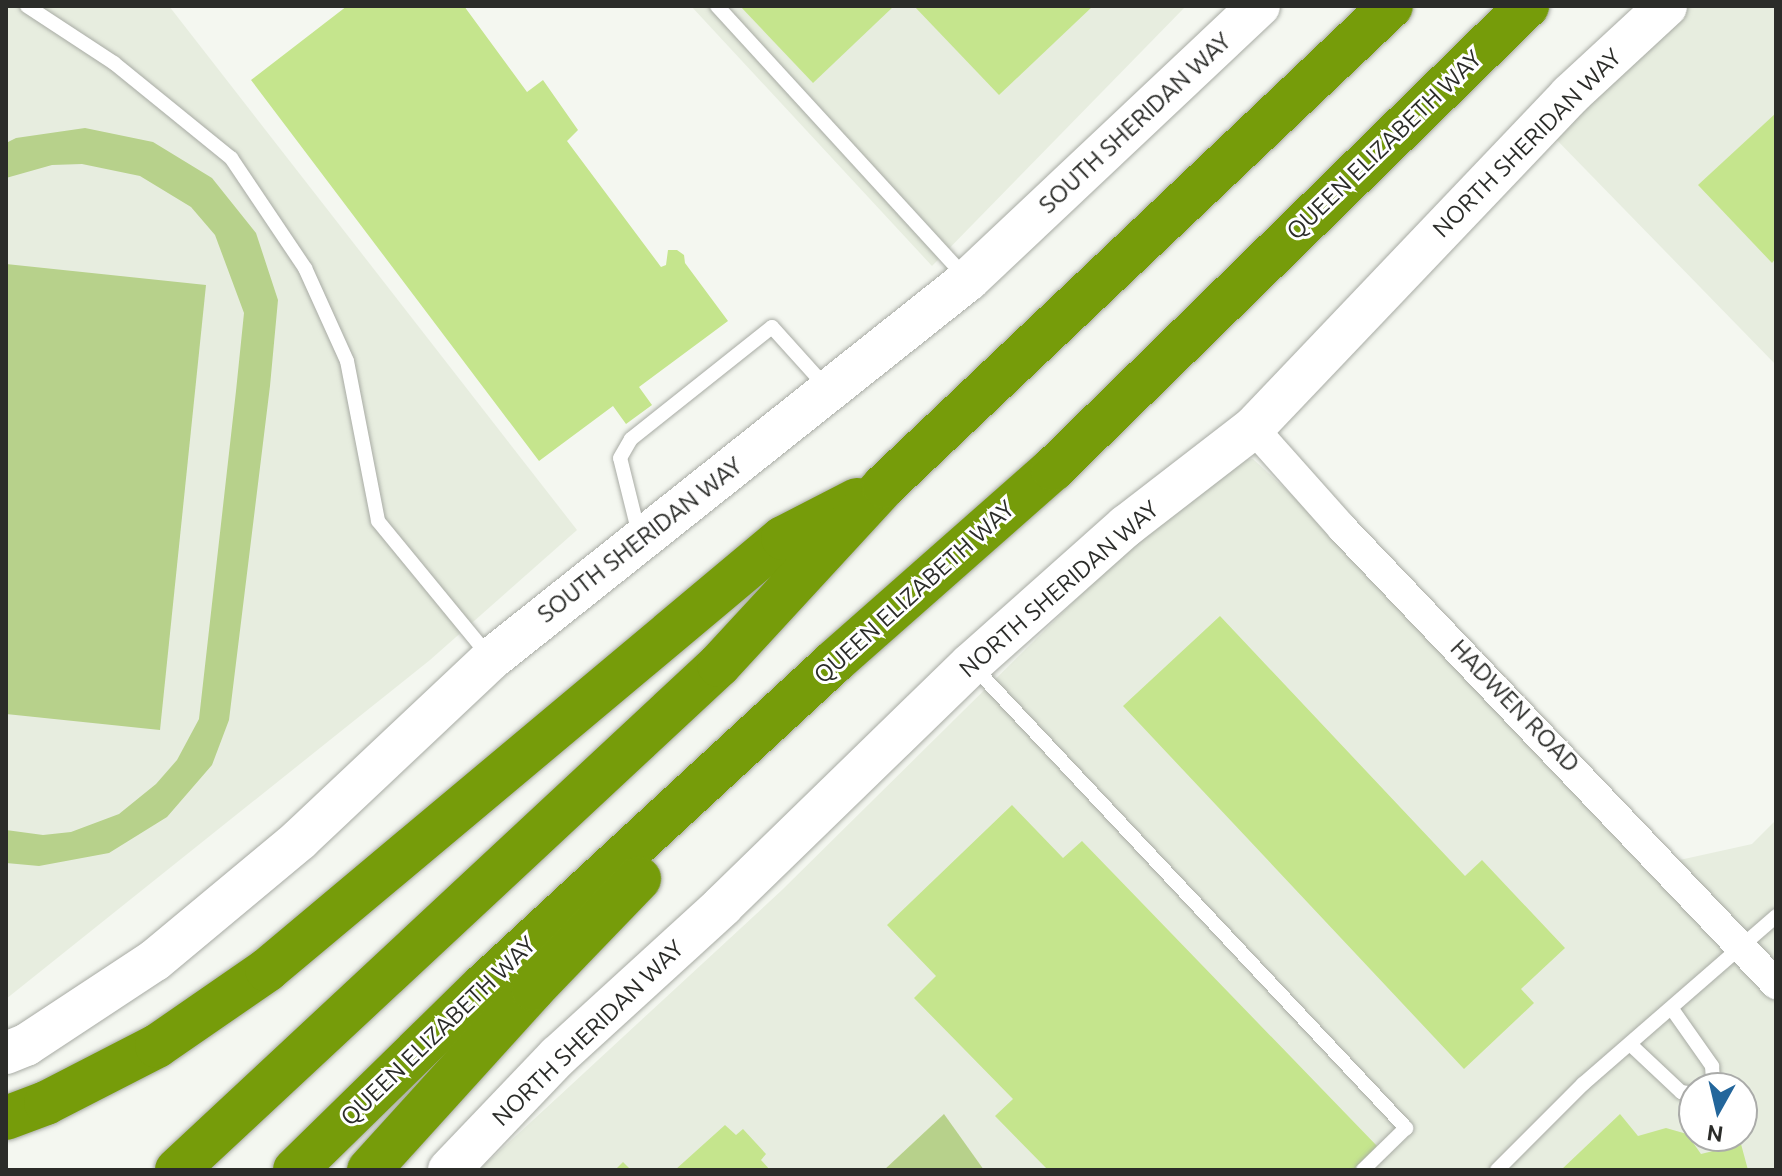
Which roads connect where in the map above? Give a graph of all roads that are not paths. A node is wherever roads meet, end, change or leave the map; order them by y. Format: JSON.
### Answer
{"nodes":[{"id":1,"x":27,"y":6,"type":"edge"},
{"id":2,"x":717,"y":6,"type":"edge"},
{"id":3,"x":1391,"y":6,"type":"edge"},
{"id":4,"x":1527,"y":6,"type":"edge"},
{"id":5,"x":1666,"y":6,"type":"edge"},
{"id":6,"x":1242,"y":16,"type":"edge"},
{"id":7,"x":968,"y":280,"type":"junction"},
{"id":8,"x":830,"y":392,"type":"junction"},
{"id":9,"x":1253,"y":428,"type":"junction"},
{"id":10,"x":884,"y":486,"type":"junction"},
{"id":11,"x":640,"y":538,"type":"junction"},
{"id":12,"x":491,"y":659,"type":"junction"},
{"id":13,"x":834,"y":662,"type":"junction"},
{"id":14,"x":971,"y":664,"type":"junction"},
{"id":15,"x":1776,"y":916,"type":"edge"},
{"id":16,"x":1742,"y":948,"type":"junction"},
{"id":17,"x":1776,"y":984,"type":"edge"},
{"id":18,"x":1672,"y":1009,"type":"junction"},
{"id":19,"x":1631,"y":1045,"type":"junction"},
{"id":20,"x":6,"y":1053,"type":"edge"},
{"id":21,"x":1712,"y":1072,"type":"edge"},
{"id":22,"x":1678,"y":1089,"type":"edge"},
{"id":23,"x":6,"y":1118,"type":"edge"},
{"id":24,"x":177,"y":1170,"type":"edge"},
{"id":25,"x":295,"y":1170,"type":"edge"},
{"id":26,"x":369,"y":1170,"type":"edge"},
{"id":27,"x":449,"y":1170,"type":"edge"},
{"id":28,"x":1363,"y":1170,"type":"edge"},
{"id":29,"x":1497,"y":1170,"type":"edge"}],
"edges":[{"from":1,"to":12,"type":"lane"},
{"from":2,"to":7,"type":"lane"},
{"from":3,"to":10,"type":"highway"},
{"from":4,"to":13,"type":"highway","name":"QUEEN ELIZABETH WAY"},
{"from":5,"to":9,"type":"street","name":"NORTH SHERIDAN WAY"},
{"from":6,"to":7,"type":"street","name":"SOUTH SHERIDAN WAY"},
{"from":7,"to":8,"type":"street","name":"SOUTH SHERIDAN WAY"},
{"from":8,"to":11,"type":"street","name":"SOUTH SHERIDAN WAY"},
{"from":8,"to":11,"type":"lane"},
{"from":9,"to":14,"type":"street","name":"NORTH SHERIDAN WAY"},
{"from":9,"to":16,"type":"street","name":"HADWEN ROAD"},
{"from":10,"to":23,"type":"highway"},
{"from":10,"to":24,"type":"highway"},
{"from":11,"to":12,"type":"street","name":"SOUTH SHERIDAN WAY"},
{"from":12,"to":20,"type":"street","name":"SOUTH SHERIDAN WAY"},
{"from":13,"to":25,"type":"highway","name":"QUEEN ELIZABETH WAY"},
{"from":13,"to":26,"type":"highway"},
{"from":14,"to":27,"type":"street","name":"NORTH SHERIDAN WAY"},
{"from":14,"to":28,"type":"lane"},
{"from":15,"to":16,"type":"lane"},
{"from":16,"to":17,"type":"street","name":"HADWEN ROAD"},
{"from":16,"to":18,"type":"lane"},
{"from":18,"to":19,"type":"lane"},
{"from":18,"to":21,"type":"lane"},
{"from":19,"to":22,"type":"lane"},
{"from":19,"to":29,"type":"lane"}]}
